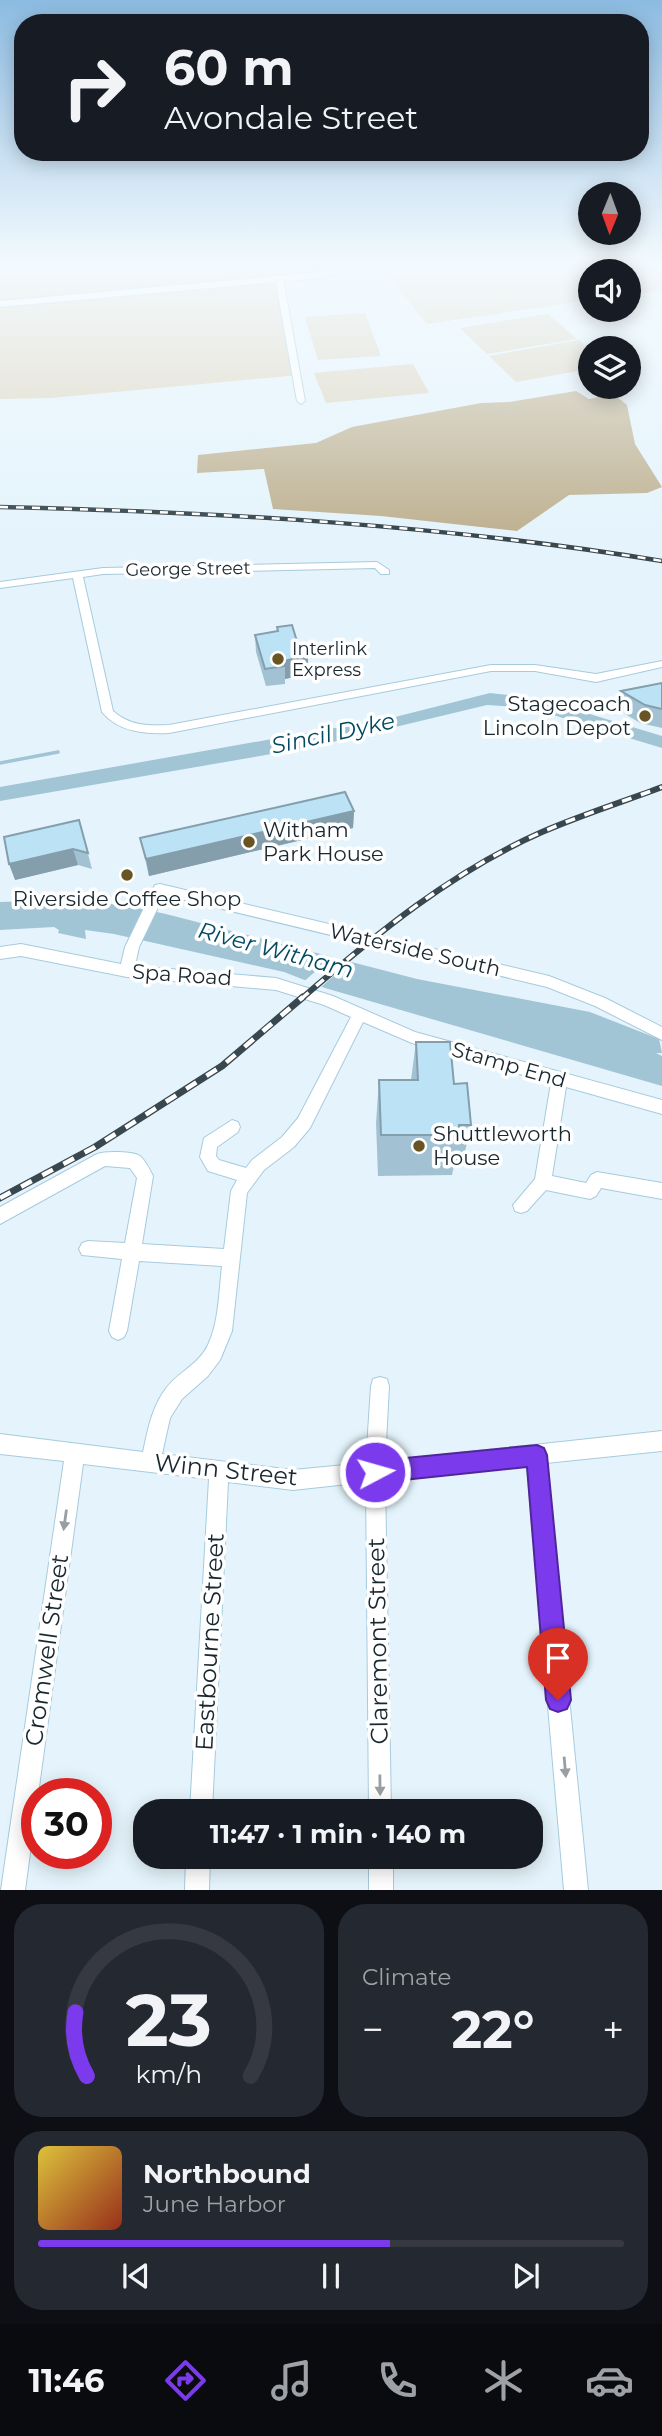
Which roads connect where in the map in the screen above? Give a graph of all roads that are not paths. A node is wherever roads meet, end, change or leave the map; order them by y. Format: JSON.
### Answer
{"nodes":[{"id":1,"x":292,"y":351,"type":"edge"},
{"id":2,"x":301,"y":401,"type":"dead end"},
{"id":3,"x":382,"y":564,"type":"dead end"},
{"id":4,"x":77,"y":575,"type":"junction"},
{"id":5,"x":0,"y":585,"type":"edge"},
{"id":6,"x":662,"y":664,"type":"edge"},
{"id":7,"x":0,"y":953,"type":"edge"},
{"id":8,"x":127,"y":971,"type":"junction"},
{"id":9,"x":359,"y":1015,"type":"junction"},
{"id":10,"x":662,"y":1034,"type":"edge"},
{"id":11,"x":559,"y":1080,"type":"junction"},
{"id":12,"x":662,"y":1107,"type":"edge"},
{"id":13,"x":232,"y":1127,"type":"dead end"},
{"id":14,"x":247,"y":1176,"type":"junction"},
{"id":15,"x":542,"y":1182,"type":"junction"},
{"id":16,"x":662,"y":1191,"type":"edge"},
{"id":17,"x":521,"y":1205,"type":"dead end"},
{"id":18,"x":0,"y":1216,"type":"edge"},
{"id":19,"x":88,"y":1249,"type":"dead end"},
{"id":20,"x":132,"y":1252,"type":"junction"},
{"id":21,"x":229,"y":1258,"type":"junction"},
{"id":22,"x":118,"y":1331,"type":"dead end"},
{"id":23,"x":380,"y":1386,"type":"dead end"},
{"id":24,"x":662,"y":1441,"type":"edge"},
{"id":25,"x":0,"y":1444,"type":"edge"},
{"id":26,"x":75,"y":1452,"type":"junction"},
{"id":27,"x":537,"y":1455,"type":"junction"},
{"id":28,"x":150,"y":1463,"type":"junction"},
{"id":29,"x":219,"y":1472,"type":"junction"},
{"id":30,"x":375,"y":1472,"type":"junction"},
{"id":31,"x":202,"y":1799,"type":"edge"},
{"id":32,"x":380,"y":1799,"type":"edge"},
{"id":33,"x":198,"y":1869,"type":"edge"},
{"id":34,"x":381,"y":1869,"type":"edge"},
{"id":35,"x":13,"y":1890,"type":"edge"},
{"id":36,"x":197,"y":1890,"type":"edge"},
{"id":37,"x":381,"y":1890,"type":"edge"},
{"id":38,"x":576,"y":1890,"type":"edge"}],
"edges":[{"from":1,"to":2,"type":"street"},
{"from":3,"to":4,"type":"street","name":"George Street"},
{"from":4,"to":5,"type":"street","name":"George Street"},
{"from":4,"to":6,"type":"street"},
{"from":7,"to":8,"type":"street","name":"Spa Road"},
{"from":8,"to":9,"type":"street","name":"Spa Road"},
{"from":8,"to":10,"type":"street","name":"Waterside South"},
{"from":9,"to":11,"type":"street","name":"Stamp End"},
{"from":9,"to":14,"type":"street"},
{"from":11,"to":12,"type":"street","name":"Stamp End"},
{"from":11,"to":15,"type":"street"},
{"from":13,"to":14,"type":"street"},
{"from":14,"to":21,"type":"street"},
{"from":15,"to":16,"type":"street"},
{"from":15,"to":17,"type":"street"},
{"from":18,"to":20,"type":"street"},
{"from":19,"to":20,"type":"street"},
{"from":20,"to":21,"type":"street"},
{"from":20,"to":22,"type":"street"},
{"from":21,"to":28,"type":"street"},
{"from":23,"to":30,"type":"street","name":"Claremont Street"},
{"from":24,"to":27,"type":"street","name":"Winn Street"},
{"from":25,"to":26,"type":"street","name":"Winn Street"},
{"from":26,"to":28,"type":"street","name":"Winn Street"},
{"from":26,"to":35,"type":"street","name":"Cromwell Street","one_way":true},
{"from":27,"to":30,"type":"street","name":"Winn Street"},
{"from":27,"to":38,"type":"street","one_way":true},
{"from":28,"to":29,"type":"street","name":"Winn Street"},
{"from":29,"to":30,"type":"street","name":"Winn Street"},
{"from":29,"to":31,"type":"street","name":"Eastbourne Street"},
{"from":30,"to":32,"type":"street","name":"Claremont Street","one_way":true},
{"from":33,"to":36,"type":"street"},
{"from":34,"to":37,"type":"street"}]}
